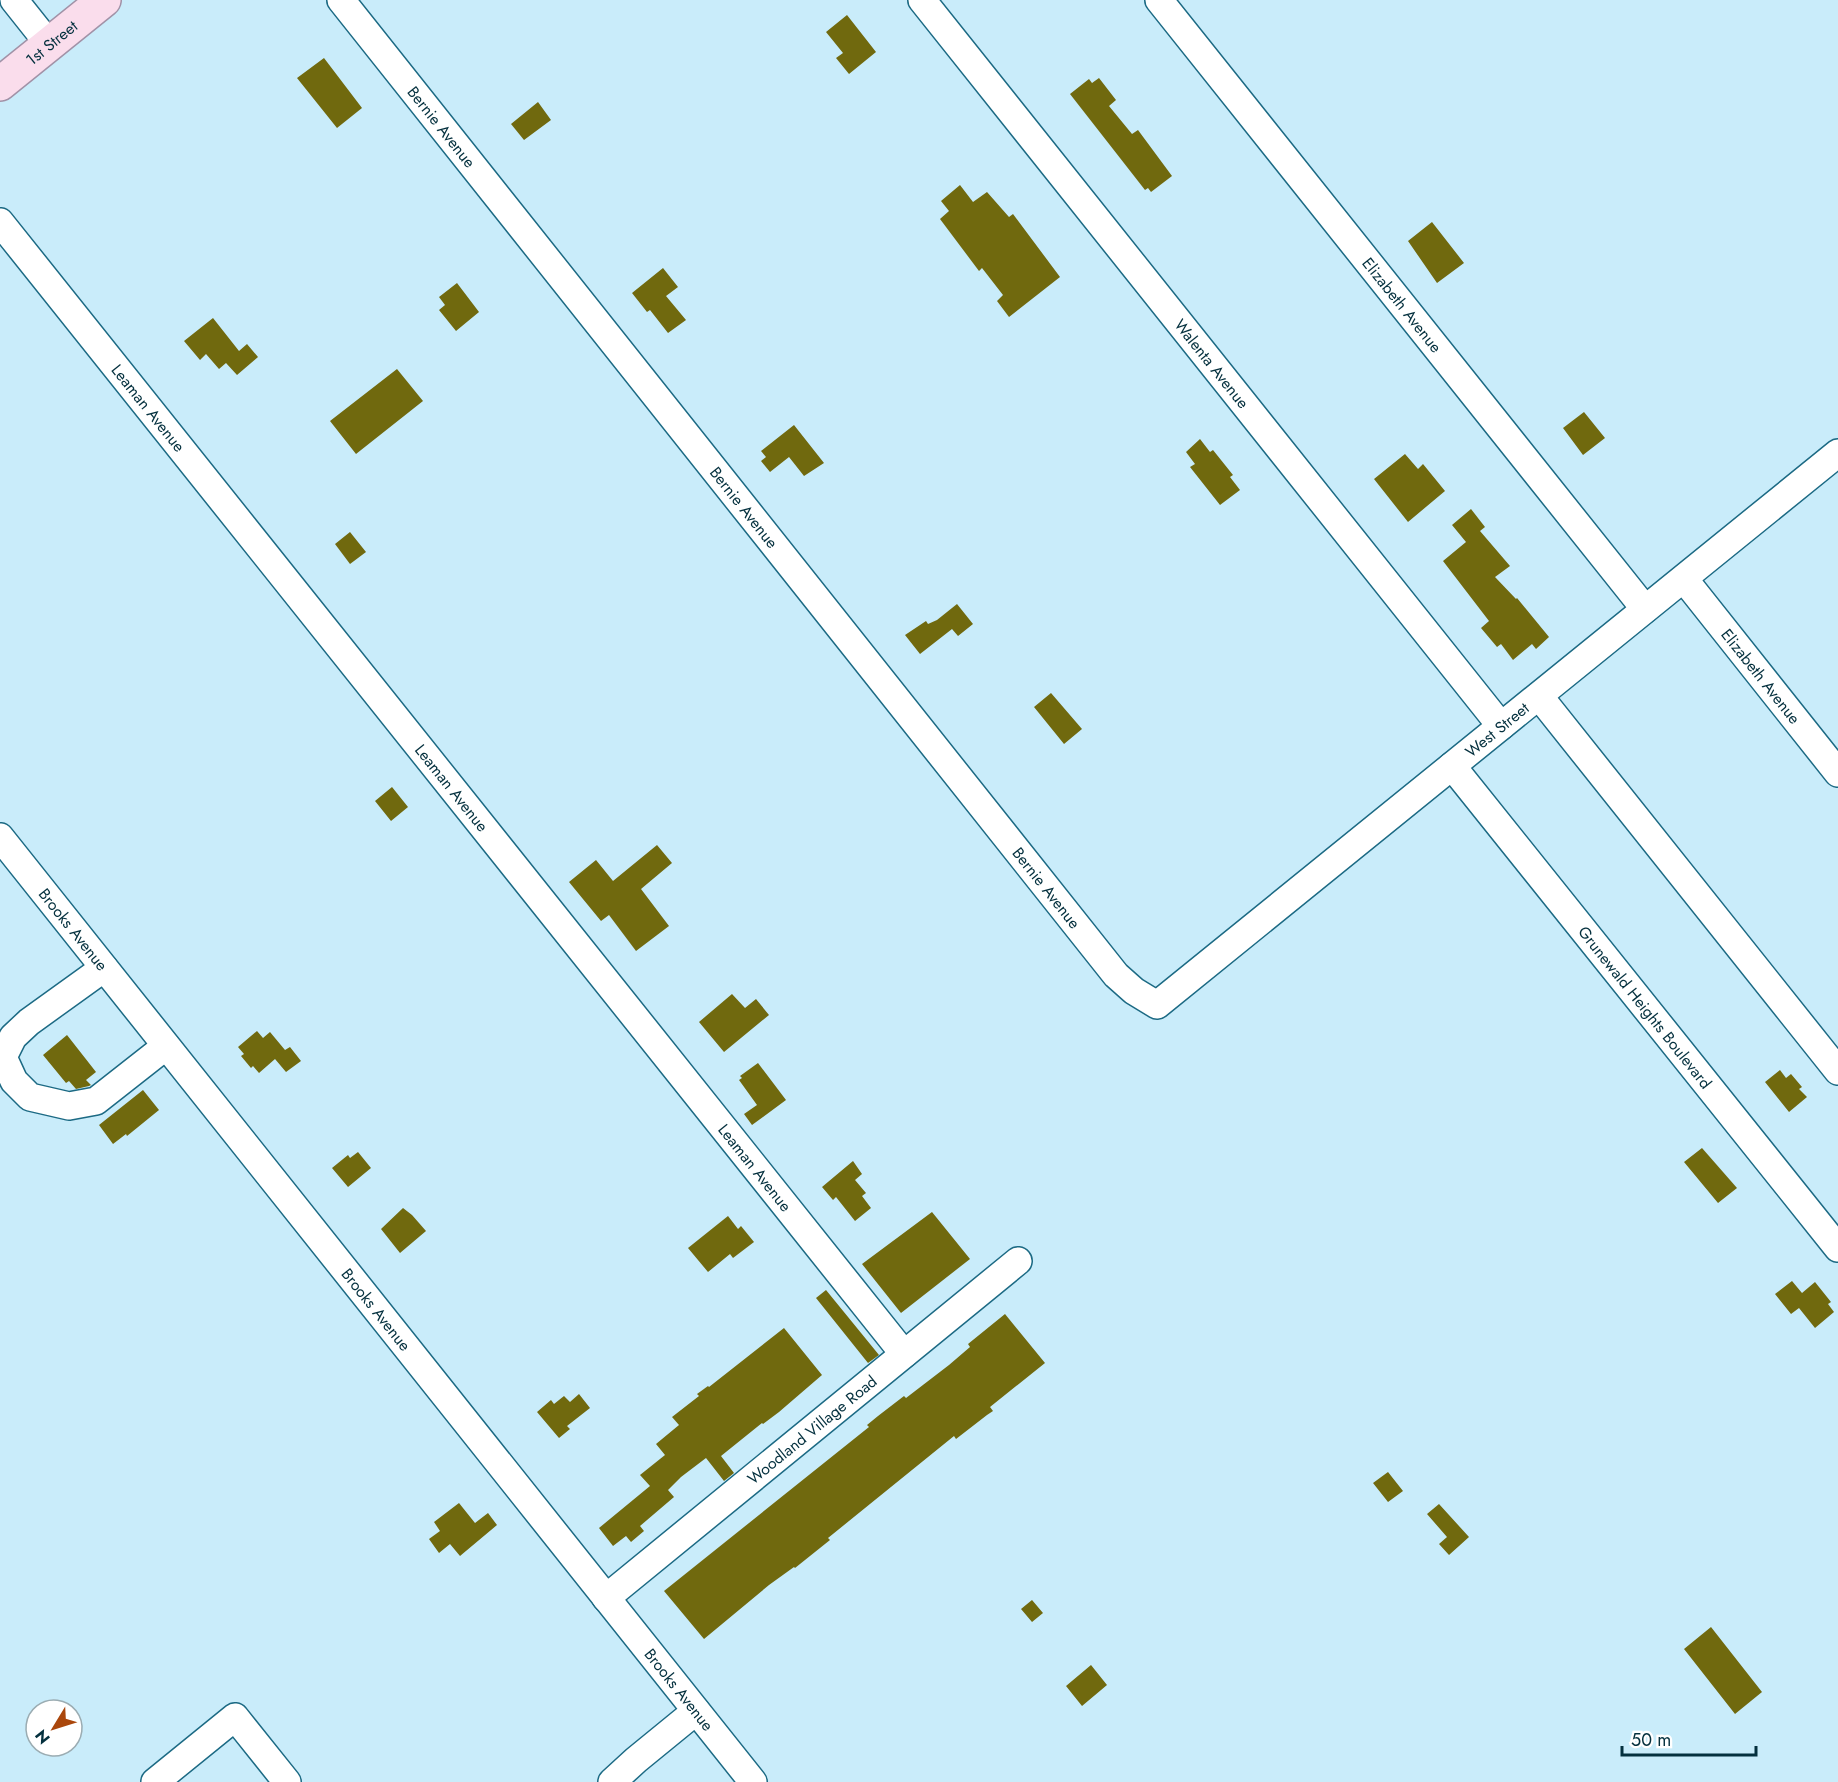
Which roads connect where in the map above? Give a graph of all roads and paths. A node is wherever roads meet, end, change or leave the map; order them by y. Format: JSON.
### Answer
{"nodes":[{"id":1,"x":14,"y":0,"type":"edge"},
{"id":2,"x":104,"y":0,"type":"edge"},
{"id":3,"x":342,"y":0,"type":"edge"},
{"id":4,"x":922,"y":0,"type":"edge"},
{"id":5,"x":1159,"y":0,"type":"edge"},
{"id":6,"x":50,"y":44,"type":"junction"},
{"id":7,"x":3,"y":76,"type":"edge"},
{"id":8,"x":0,"y":222,"type":"edge"},
{"id":9,"x":1835,"y":461,"type":"edge"},
{"id":10,"x":1684,"y":579,"type":"junction"},
{"id":11,"x":1645,"y":609,"type":"junction"},
{"id":12,"x":1539,"y":696,"type":"junction"},
{"id":13,"x":1501,"y":726,"type":"junction"},
{"id":14,"x":1452,"y":766,"type":"junction"},
{"id":15,"x":1838,"y":773,"type":"edge"},
{"id":16,"x":0,"y":837,"type":"edge"},
{"id":17,"x":104,"y":968,"type":"junction"},
{"id":18,"x":1157,"y":1005,"type":"joint"},
{"id":19,"x":166,"y":1046,"type":"junction"},
{"id":20,"x":1838,"y":1071,"type":"edge"},
{"id":21,"x":1838,"y":1248,"type":"edge"},
{"id":22,"x":1018,"y":1261,"type":"dead end"},
{"id":23,"x":904,"y":1354,"type":"junction"},
{"id":24,"x":606,"y":1598,"type":"junction"},
{"id":25,"x":696,"y":1710,"type":"junction"},
{"id":26,"x":155,"y":1782,"type":"edge"},
{"id":27,"x":287,"y":1782,"type":"edge"},
{"id":28,"x":612,"y":1782,"type":"edge"},
{"id":29,"x":753,"y":1782,"type":"edge"}],
"edges":[{"from":1,"to":6,"type":"street"},
{"from":2,"to":6,"type":"main road","name":"1st Street"},
{"from":3,"to":18,"type":"street","name":"Bernie Avenue"},
{"from":4,"to":13,"type":"street","name":"Walenta Avenue"},
{"from":5,"to":11,"type":"street","name":"Elizabeth Avenue"},
{"from":6,"to":7,"type":"main road","name":"1st Street"},
{"from":8,"to":23,"type":"street","name":"Leaman Avenue"},
{"from":9,"to":10,"type":"street","name":"West Street"},
{"from":10,"to":11,"type":"street","name":"West Street"},
{"from":10,"to":15,"type":"street","name":"Elizabeth Avenue"},
{"from":11,"to":12,"type":"street","name":"West Street"},
{"from":12,"to":13,"type":"street","name":"West Street"},
{"from":12,"to":20,"type":"street"},
{"from":13,"to":14,"type":"street","name":"West Street"},
{"from":14,"to":18,"type":"street","name":"West Street"},
{"from":14,"to":21,"type":"street","name":"Grunewald Heights Boulevard"},
{"from":16,"to":17,"type":"street","name":"Brooks Avenue"},
{"from":17,"to":19,"type":"street","name":"Brooks Avenue"},
{"from":17,"to":19,"type":"street"},
{"from":19,"to":24,"type":"street","name":"Brooks Avenue"},
{"from":22,"to":23,"type":"street","name":"Woodland Village Road"},
{"from":23,"to":24,"type":"street","name":"Woodland Village Road"},
{"from":24,"to":25,"type":"street","name":"Brooks Avenue"},
{"from":25,"to":28,"type":"street"},
{"from":25,"to":29,"type":"street","name":"Brooks Avenue"},
{"from":26,"to":27,"type":"street"}]}
